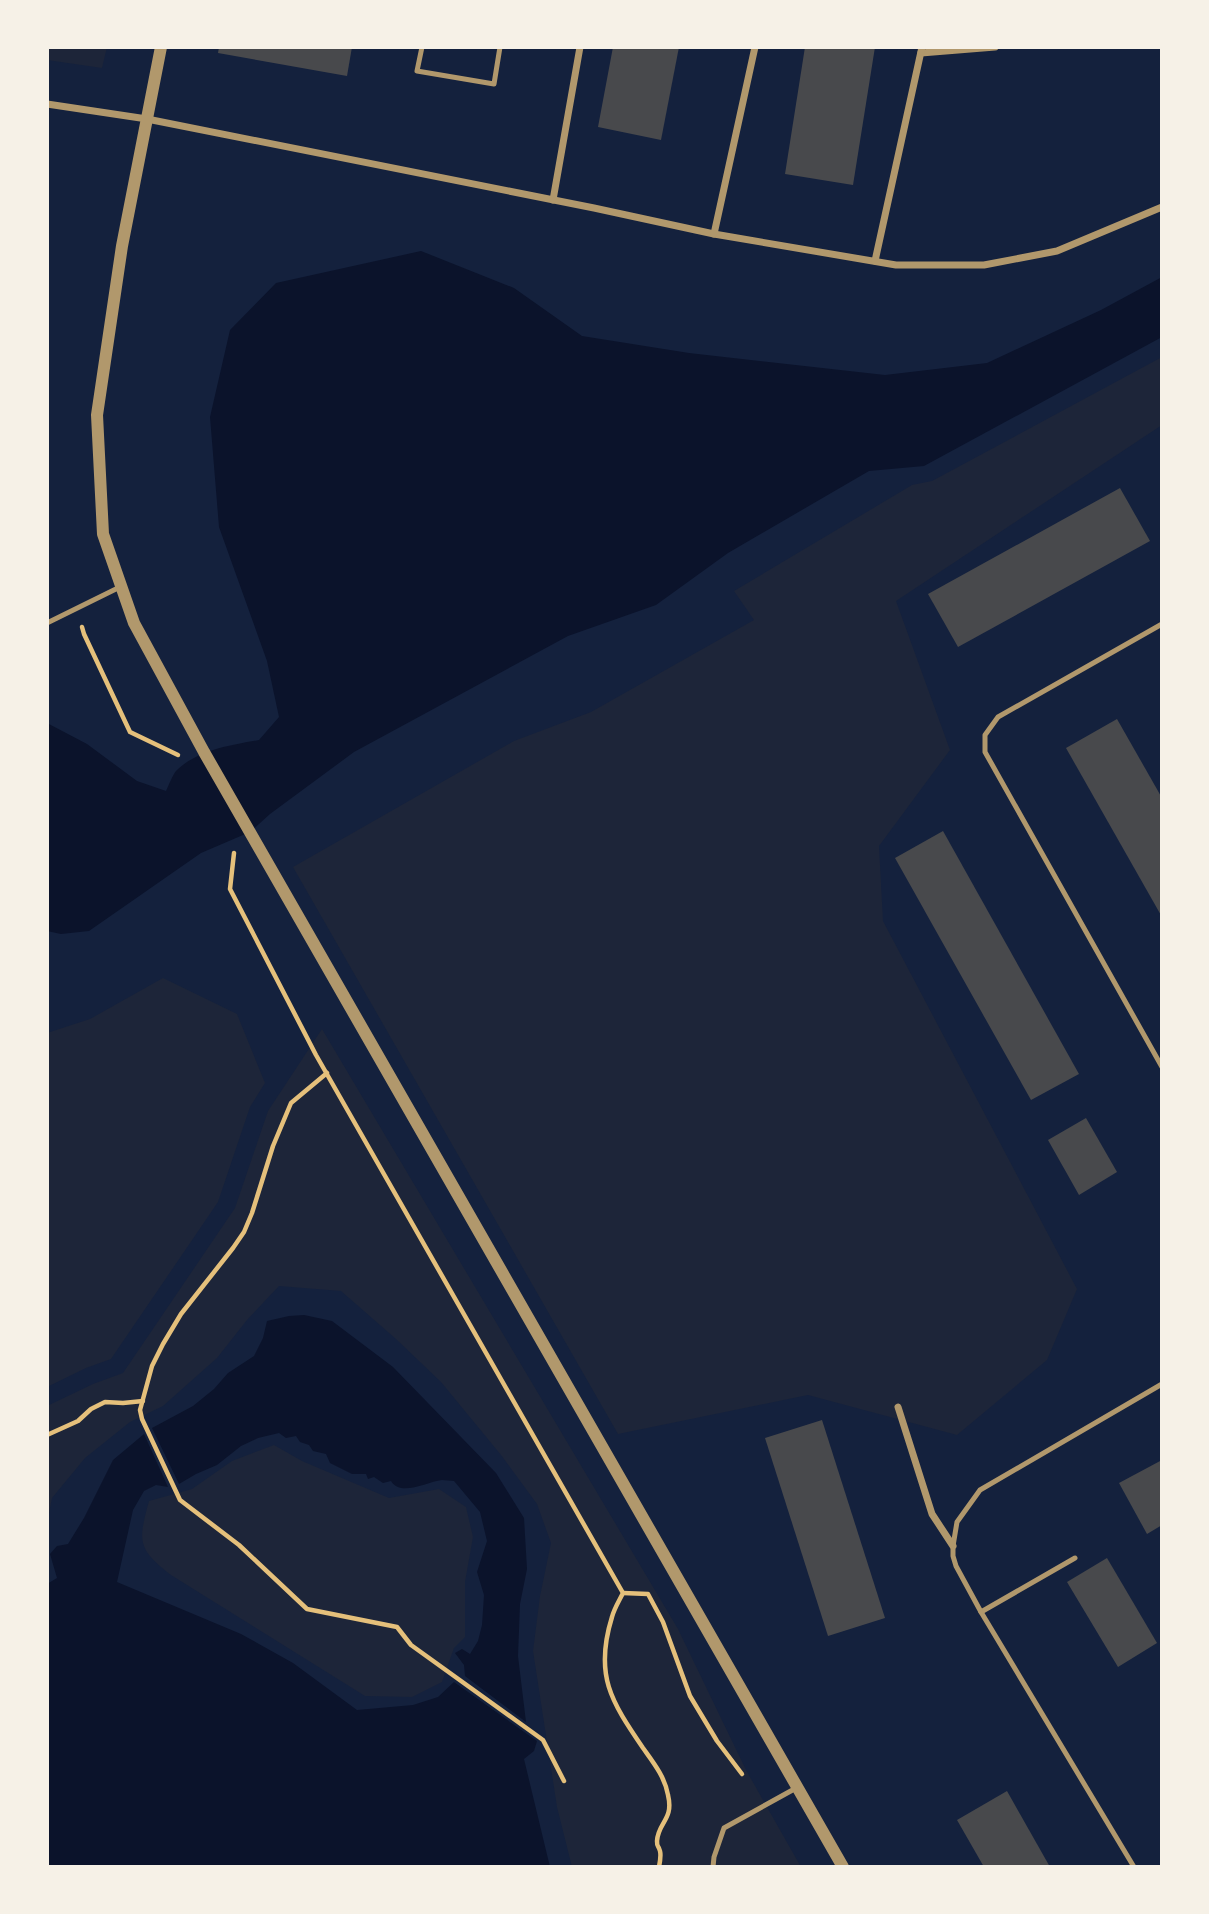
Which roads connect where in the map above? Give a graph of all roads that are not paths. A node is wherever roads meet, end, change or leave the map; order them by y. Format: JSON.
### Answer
{"nodes":[{"id":1,"x":161,"y":47,"type":"edge"},
{"id":2,"x":422,"y":47,"type":"edge"},
{"id":3,"x":500,"y":47,"type":"edge"},
{"id":4,"x":580,"y":47,"type":"edge"},
{"id":5,"x":755,"y":47,"type":"edge"},
{"id":6,"x":995,"y":47,"type":"edge"},
{"id":7,"x":922,"y":50,"type":"edge"},
{"id":8,"x":47,"y":104,"type":"edge"},
{"id":9,"x":147,"y":119,"type":"junction"},
{"id":10,"x":553,"y":200,"type":"junction"},
{"id":11,"x":1162,"y":208,"type":"edge"},
{"id":12,"x":714,"y":234,"type":"junction"},
{"id":13,"x":875,"y":261,"type":"junction"},
{"id":14,"x":121,"y":586,"type":"junction"},
{"id":15,"x":47,"y":623,"type":"edge"},
{"id":16,"x":1162,"y":624,"type":"edge"},
{"id":17,"x":1162,"y":1067,"type":"edge"},
{"id":18,"x":1162,"y":1384,"type":"edge"},
{"id":19,"x":898,"y":1407,"type":"dead end"},
{"id":20,"x":953,"y":1546,"type":"junction"},
{"id":21,"x":1075,"y":1558,"type":"dead end"},
{"id":22,"x":981,"y":1612,"type":"junction"},
{"id":23,"x":798,"y":1787,"type":"junction"},
{"id":24,"x":713,"y":1867,"type":"edge"},
{"id":25,"x":844,"y":1867,"type":"edge"},
{"id":26,"x":1135,"y":1867,"type":"edge"}],
"edges":[{"from":1,"to":9,"type":"street"},
{"from":2,"to":3,"type":"lane"},
{"from":4,"to":10,"type":"street"},
{"from":5,"to":12,"type":"street"},
{"from":6,"to":7,"type":"street"},
{"from":7,"to":13,"type":"street"},
{"from":8,"to":9,"type":"street"},
{"from":9,"to":10,"type":"street"},
{"from":9,"to":14,"type":"street"},
{"from":10,"to":12,"type":"street"},
{"from":11,"to":13,"type":"street"},
{"from":12,"to":13,"type":"street"},
{"from":14,"to":15,"type":"lane"},
{"from":14,"to":23,"type":"street"},
{"from":16,"to":17,"type":"lane"},
{"from":18,"to":20,"type":"lane"},
{"from":19,"to":20,"type":"street"},
{"from":20,"to":22,"type":"lane"},
{"from":21,"to":22,"type":"lane"},
{"from":22,"to":26,"type":"lane"},
{"from":23,"to":24,"type":"lane"},
{"from":23,"to":25,"type":"street"}]}
